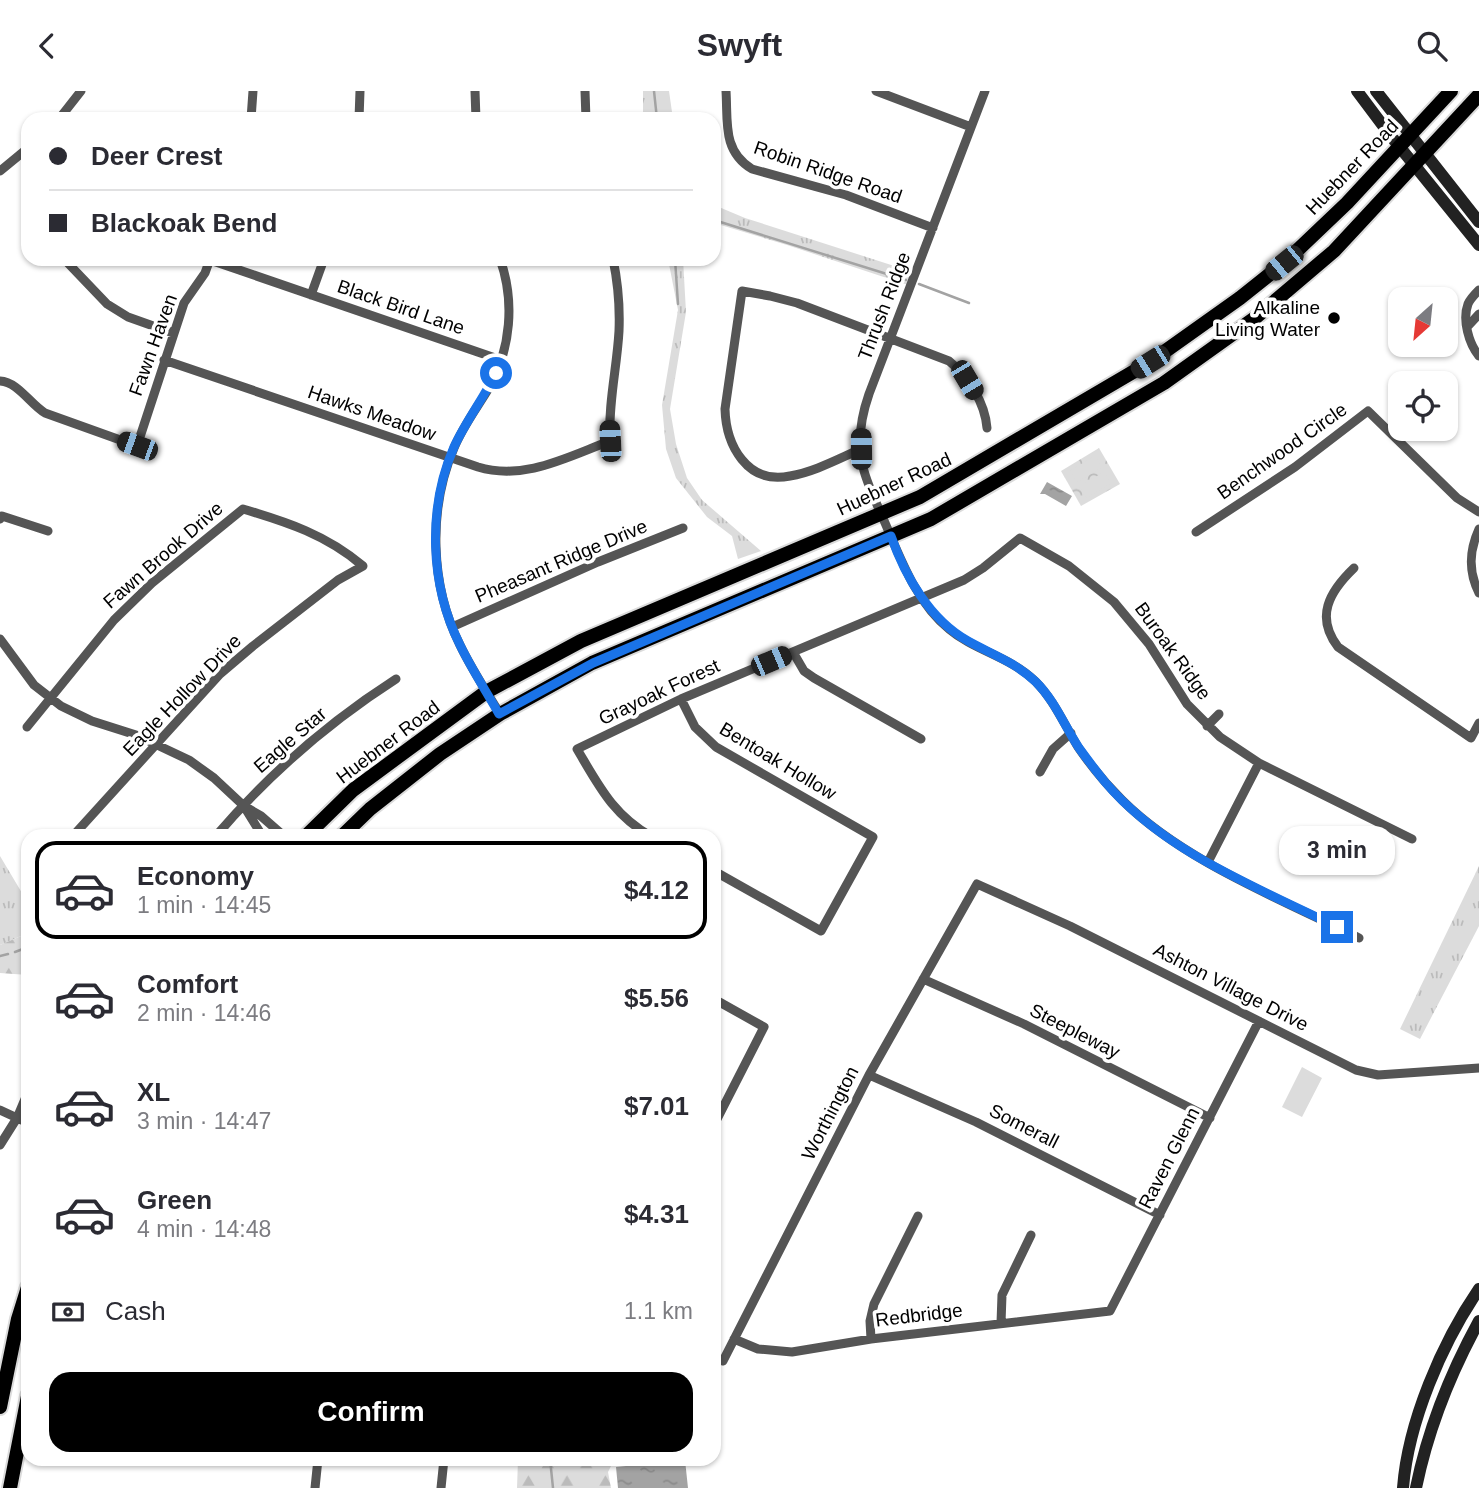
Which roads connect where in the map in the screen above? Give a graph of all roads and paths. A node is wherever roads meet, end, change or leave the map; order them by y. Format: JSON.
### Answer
{"nodes":[{"id":1,"x":81,"y":91,"type":"edge"},
{"id":2,"x":253,"y":91,"type":"edge"},
{"id":3,"x":360,"y":91,"type":"edge"},
{"id":4,"x":475,"y":91,"type":"edge"},
{"id":5,"x":585,"y":91,"type":"edge"},
{"id":6,"x":726,"y":91,"type":"edge"},
{"id":7,"x":876,"y":91,"type":"edge"},
{"id":8,"x":985,"y":91,"type":"edge"},
{"id":9,"x":1357,"y":91,"type":"edge"},
{"id":10,"x":1376,"y":91,"type":"edge"},
{"id":11,"x":1451,"y":91,"type":"edge"},
{"id":12,"x":1479,"y":95,"type":"edge"},
{"id":13,"x":64,"y":112,"type":"edge"},
{"id":14,"x":252,"y":112,"type":"edge"},
{"id":15,"x":359,"y":112,"type":"edge"},
{"id":16,"x":476,"y":112,"type":"edge"},
{"id":17,"x":586,"y":112,"type":"edge"},
{"id":18,"x":971,"y":127,"type":"junction"},
{"id":19,"x":1410,"y":136,"type":"junction"},
{"id":20,"x":1399,"y":147,"type":"junction"},
{"id":21,"x":21,"y":154,"type":"edge"},
{"id":22,"x":1425,"y":155,"type":"junction"},
{"id":23,"x":1415,"y":167,"type":"junction"},
{"id":24,"x":0,"y":171,"type":"edge"},
{"id":25,"x":1479,"y":222,"type":"edge"},
{"id":26,"x":933,"y":228,"type":"junction"},
{"id":27,"x":1479,"y":245,"type":"edge"},
{"id":28,"x":70,"y":266,"type":"edge"},
{"id":29,"x":208,"y":266,"type":"edge"},
{"id":30,"x":227,"y":266,"type":"edge"},
{"id":31,"x":321,"y":266,"type":"edge"},
{"id":32,"x":502,"y":266,"type":"edge"},
{"id":33,"x":614,"y":266,"type":"edge"},
{"id":34,"x":1479,"y":290,"type":"edge"},
{"id":35,"x":311,"y":295,"type":"junction"},
{"id":36,"x":1475,"y":302,"type":"edge"},
{"id":37,"x":1227,"y":307,"type":"junction"},
{"id":38,"x":1479,"y":314,"type":"edge"},
{"id":39,"x":1468,"y":326,"type":"junction"},
{"id":40,"x":1241,"y":328,"type":"junction"},
{"id":41,"x":173,"y":333,"type":"junction"},
{"id":42,"x":891,"y":338,"type":"junction"},
{"id":43,"x":1479,"y":356,"type":"edge"},
{"id":44,"x":164,"y":360,"type":"junction"},
{"id":45,"x":501,"y":360,"type":"junction"},
{"id":46,"x":0,"y":381,"type":"edge"},
{"id":47,"x":987,"y":428,"type":"dead end"},
{"id":48,"x":861,"y":449,"type":"junction"},
{"id":49,"x":450,"y":458,"type":"junction"},
{"id":50,"x":243,"y":509,"type":"joint"},
{"id":51,"x":1479,"y":512,"type":"edge"},
{"id":52,"x":881,"y":513,"type":"junction"},
{"id":53,"x":0,"y":519,"type":"edge"},
{"id":54,"x":683,"y":528,"type":"dead end"},
{"id":55,"x":1479,"y":529,"type":"edge"},
{"id":56,"x":48,"y":531,"type":"dead end"},
{"id":57,"x":1196,"y":532,"type":"dead end"},
{"id":58,"x":891,"y":536,"type":"junction"},
{"id":59,"x":1020,"y":538,"type":"joint"},
{"id":60,"x":1354,"y":568,"type":"dead end"},
{"id":61,"x":1479,"y":593,"type":"edge"},
{"id":62,"x":922,"y":597,"type":"junction"},
{"id":63,"x":452,"y":627,"type":"junction"},
{"id":64,"x":0,"y":639,"type":"edge"},
{"id":65,"x":793,"y":652,"type":"junction"},
{"id":66,"x":396,"y":679,"type":"dead end"},
{"id":67,"x":486,"y":692,"type":"junction"},
{"id":68,"x":50,"y":698,"type":"junction"},
{"id":69,"x":681,"y":699,"type":"junction"},
{"id":70,"x":499,"y":714,"type":"junction"},
{"id":71,"x":1219,"y":714,"type":"dead end"},
{"id":72,"x":1479,"y":723,"type":"edge"},
{"id":73,"x":1207,"y":726,"type":"junction"},
{"id":74,"x":27,"y":727,"type":"dead end"},
{"id":75,"x":1071,"y":733,"type":"junction"},
{"id":76,"x":921,"y":739,"type":"dead end"},
{"id":77,"x":157,"y":744,"type":"junction"},
{"id":78,"x":1259,"y":763,"type":"junction"},
{"id":79,"x":1040,"y":772,"type":"dead end"},
{"id":80,"x":244,"y":806,"type":"junction"},
{"id":81,"x":79,"y":829,"type":"edge"},
{"id":82,"x":222,"y":829,"type":"edge"},
{"id":83,"x":257,"y":829,"type":"edge"},
{"id":84,"x":276,"y":829,"type":"edge"},
{"id":85,"x":313,"y":829,"type":"edge"},
{"id":86,"x":349,"y":829,"type":"edge"},
{"id":87,"x":638,"y":829,"type":"edge"},
{"id":88,"x":1412,"y":839,"type":"dead end"},
{"id":89,"x":1208,"y":862,"type":"junction"},
{"id":90,"x":721,"y":875,"type":"edge"},
{"id":91,"x":976,"y":884,"type":"joint"},
{"id":92,"x":1359,"y":938,"type":"dead end"},
{"id":93,"x":923,"y":979,"type":"junction"},
{"id":94,"x":721,"y":1003,"type":"edge"},
{"id":95,"x":1259,"y":1021,"type":"junction"},
{"id":96,"x":1479,"y":1068,"type":"edge"},
{"id":97,"x":869,"y":1075,"type":"junction"},
{"id":98,"x":21,"y":1108,"type":"edge"},
{"id":99,"x":0,"y":1110,"type":"edge"},
{"id":100,"x":721,"y":1110,"type":"edge"},
{"id":101,"x":17,"y":1118,"type":"junction"},
{"id":102,"x":1210,"y":1118,"type":"junction"},
{"id":103,"x":21,"y":1119,"type":"edge"},
{"id":104,"x":0,"y":1145,"type":"edge"},
{"id":105,"x":1160,"y":1215,"type":"junction"},
{"id":106,"x":918,"y":1216,"type":"dead end"},
{"id":107,"x":1031,"y":1235,"type":"dead end"},
{"id":108,"x":1479,"y":1289,"type":"edge"},
{"id":109,"x":21,"y":1309,"type":"edge"},
{"id":110,"x":1110,"y":1311,"type":"joint"},
{"id":111,"x":1479,"y":1321,"type":"edge"},
{"id":112,"x":1000,"y":1323,"type":"junction"},
{"id":113,"x":734,"y":1339,"type":"junction"},
{"id":114,"x":871,"y":1339,"type":"junction"},
{"id":115,"x":723,"y":1361,"type":"dead end"},
{"id":116,"x":0,"y":1406,"type":"edge"},
{"id":117,"x":21,"y":1421,"type":"edge"},
{"id":118,"x":1416,"y":1425,"type":"junction"},
{"id":119,"x":1432,"y":1427,"type":"junction"},
{"id":120,"x":317,"y":1466,"type":"edge"},
{"id":121,"x":443,"y":1466,"type":"edge"},
{"id":122,"x":7,"y":1471,"type":"edge"},
{"id":123,"x":10,"y":1488,"type":"edge"},
{"id":124,"x":315,"y":1488,"type":"edge"},
{"id":125,"x":440,"y":1488,"type":"edge"},
{"id":126,"x":1403,"y":1488,"type":"edge"},
{"id":127,"x":1416,"y":1488,"type":"edge"}],
"edges":[{"from":1,"to":13,"type":"street"},
{"from":2,"to":14,"type":"street"},
{"from":3,"to":15,"type":"street"},
{"from":4,"to":16,"type":"street"},
{"from":5,"to":17,"type":"street"},
{"from":6,"to":26,"type":"street","name":"Robin Ridge Road"},
{"from":7,"to":18,"type":"street"},
{"from":8,"to":18,"type":"street","name":"Thrush Ridge"},
{"from":9,"to":20,"type":"main road"},
{"from":10,"to":19,"type":"main road"},
{"from":11,"to":19,"type":"main road","name":"Huebner Road"},
{"from":12,"to":22,"type":"main road"},
{"from":18,"to":26,"type":"street","name":"Thrush Ridge"},
{"from":19,"to":20,"type":"main road","name":"Huebner Road"},
{"from":19,"to":22,"type":"main road"},
{"from":20,"to":23,"type":"main road"},
{"from":20,"to":37,"type":"main road","name":"Huebner Road"},
{"from":21,"to":24,"type":"street"},
{"from":22,"to":23,"type":"main road"},
{"from":22,"to":25,"type":"main road"},
{"from":23,"to":27,"type":"main road"},
{"from":23,"to":40,"type":"main road"},
{"from":26,"to":42,"type":"street","name":"Thrush Ridge"},
{"from":28,"to":41,"type":"street"},
{"from":29,"to":41,"type":"street","name":"Fawn Haven"},
{"from":30,"to":35,"type":"street","name":"Black Bird Lane"},
{"from":31,"to":35,"type":"street"},
{"from":32,"to":45,"type":"street"},
{"from":33,"to":49,"type":"street","name":"Hawks Meadow"},
{"from":34,"to":36,"type":"street"},
{"from":35,"to":45,"type":"street","name":"Black Bird Lane"},
{"from":36,"to":39,"type":"street"},
{"from":37,"to":40,"type":"main road"},
{"from":37,"to":52,"type":"main road","name":"Huebner Road"},
{"from":38,"to":39,"type":"street"},
{"from":39,"to":43,"type":"street"},
{"from":40,"to":58,"type":"main road"},
{"from":41,"to":44,"type":"street","name":"Fawn Haven"},
{"from":42,"to":47,"type":"street"},
{"from":42,"to":48,"type":"street","name":"Thrush Ridge"},
{"from":42,"to":48,"type":"street"},
{"from":44,"to":46,"type":"street","name":"Fawn Haven"},
{"from":44,"to":49,"type":"street","name":"Hawks Meadow"},
{"from":45,"to":49,"type":"street"},
{"from":48,"to":52,"type":"street","name":"Thrush Ridge"},
{"from":49,"to":63,"type":"street"},
{"from":50,"to":68,"type":"street","name":"Fawn Brook Drive"},
{"from":50,"to":77,"type":"street","name":"Eagle Hollow Drive"},
{"from":51,"to":57,"type":"street","name":"Benchwood Circle"},
{"from":52,"to":58,"type":"street","name":"Thrush Ridge"},
{"from":52,"to":67,"type":"main road","name":"Huebner Road"},
{"from":53,"to":56,"type":"street"},
{"from":54,"to":63,"type":"street","name":"Pheasant Ridge Drive"},
{"from":55,"to":61,"type":"street"},
{"from":58,"to":62,"type":"street","name":"Thrush Ridge"},
{"from":58,"to":70,"type":"main road"},
{"from":59,"to":62,"type":"street","name":"Grayoak Forest"},
{"from":59,"to":73,"type":"street","name":"Buroak Ridge"},
{"from":60,"to":72,"type":"street"},
{"from":62,"to":65,"type":"street","name":"Grayoak Forest"},
{"from":62,"to":75,"type":"street","name":"Thrush Ridge"},
{"from":63,"to":67,"type":"street"},
{"from":64,"to":68,"type":"street"},
{"from":65,"to":69,"type":"street","name":"Grayoak Forest"},
{"from":65,"to":76,"type":"street"},
{"from":66,"to":80,"type":"street","name":"Eagle Star"},
{"from":67,"to":70,"type":"street"},
{"from":67,"to":85,"type":"main road","name":"Huebner Road"},
{"from":68,"to":74,"type":"street","name":"Fawn Brook Drive"},
{"from":68,"to":77,"type":"street"},
{"from":69,"to":87,"type":"street","name":"Grayoak Forest"},
{"from":69,"to":90,"type":"street","name":"Bentoak Hollow"},
{"from":70,"to":86,"type":"main road"},
{"from":71,"to":73,"type":"street"},
{"from":73,"to":78,"type":"street","name":"Buroak Ridge"},
{"from":75,"to":79,"type":"street"},
{"from":75,"to":89,"type":"street","name":"Thrush Ridge"},
{"from":77,"to":80,"type":"street"},
{"from":77,"to":81,"type":"street","name":"Eagle Hollow Drive"},
{"from":78,"to":88,"type":"street","name":"Buroak Ridge"},
{"from":78,"to":89,"type":"street"},
{"from":80,"to":82,"type":"street","name":"Eagle Star"},
{"from":80,"to":83,"type":"street"},
{"from":80,"to":84,"type":"street"},
{"from":89,"to":92,"type":"street","name":"Thrush Ridge"},
{"from":91,"to":93,"type":"street","name":"Worthington"},
{"from":91,"to":95,"type":"street","name":"Ashton Village Drive"},
{"from":93,"to":97,"type":"street","name":"Worthington"},
{"from":93,"to":102,"type":"street","name":"Steepleway"},
{"from":94,"to":100,"type":"street"},
{"from":95,"to":96,"type":"street","name":"Ashton Village Drive"},
{"from":95,"to":102,"type":"street","name":"Raven Glenn"},
{"from":97,"to":105,"type":"street","name":"Somerall"},
{"from":97,"to":113,"type":"street","name":"Worthington"},
{"from":98,"to":101,"type":"street"},
{"from":99,"to":101,"type":"street"},
{"from":101,"to":103,"type":"street"},
{"from":101,"to":104,"type":"street"},
{"from":102,"to":105,"type":"street","name":"Raven Glenn"},
{"from":105,"to":110,"type":"street","name":"Raven Glenn"},
{"from":106,"to":114,"type":"street"},
{"from":107,"to":112,"type":"street"},
{"from":108,"to":118,"type":"main road"},
{"from":109,"to":116,"type":"main road"},
{"from":110,"to":112,"type":"street","name":"Redbridge"},
{"from":111,"to":119,"type":"main road"},
{"from":112,"to":114,"type":"street","name":"Redbridge"},
{"from":113,"to":114,"type":"street","name":"Redbridge"},
{"from":113,"to":115,"type":"street","name":"Worthington"},
{"from":117,"to":122,"type":"main road"},
{"from":118,"to":119,"type":"street"},
{"from":118,"to":126,"type":"main road"},
{"from":119,"to":127,"type":"main road"},
{"from":120,"to":124,"type":"street"},
{"from":121,"to":125,"type":"street"},
{"from":122,"to":123,"type":"main road"}]}
